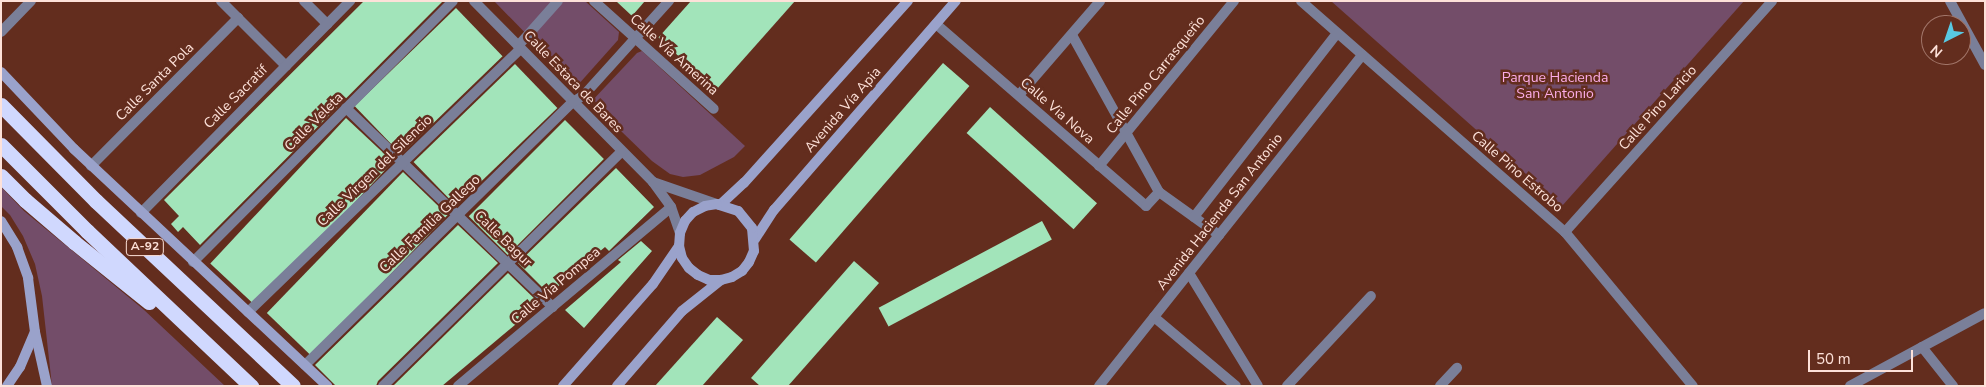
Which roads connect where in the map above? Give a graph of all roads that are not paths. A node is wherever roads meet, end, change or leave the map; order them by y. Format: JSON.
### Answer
{"nodes":[{"id":1,"x":31,"y":1,"type":"edge"},
{"id":2,"x":221,"y":1,"type":"edge"},
{"id":3,"x":304,"y":1,"type":"edge"},
{"id":4,"x":350,"y":1,"type":"edge"},
{"id":5,"x":453,"y":1,"type":"edge"},
{"id":6,"x":474,"y":1,"type":"edge"},
{"id":7,"x":558,"y":1,"type":"edge"},
{"id":8,"x":594,"y":1,"type":"edge"},
{"id":9,"x":669,"y":1,"type":"edge"},
{"id":10,"x":908,"y":1,"type":"edge"},
{"id":11,"x":956,"y":1,"type":"edge"},
{"id":12,"x":1100,"y":1,"type":"edge"},
{"id":13,"x":1234,"y":1,"type":"edge"},
{"id":14,"x":1301,"y":1,"type":"edge"},
{"id":15,"x":1772,"y":1,"type":"edge"},
{"id":16,"x":1950,"y":1,"type":"edge"},
{"id":17,"x":238,"y":18,"type":"junction"},
{"id":18,"x":327,"y":24,"type":"junction"},
{"id":19,"x":936,"y":24,"type":"junction"},
{"id":20,"x":1,"y":32,"type":"edge"},
{"id":21,"x":1338,"y":33,"type":"junction"},
{"id":22,"x":1072,"y":35,"type":"junction"},
{"id":23,"x":635,"y":38,"type":"junction"},
{"id":24,"x":519,"y":48,"type":"junction"},
{"id":25,"x":1362,"y":55,"type":"junction"},
{"id":26,"x":286,"y":66,"type":"junction"},
{"id":27,"x":1985,"y":66,"type":"edge"},
{"id":28,"x":1,"y":72,"type":"edge"},
{"id":29,"x":1018,"y":95,"type":"junction"},
{"id":30,"x":573,"y":102,"type":"junction"},
{"id":31,"x":1,"y":105,"type":"edge"},
{"id":32,"x":346,"y":108,"type":"junction"},
{"id":33,"x":714,"y":109,"type":"dead end"},
{"id":34,"x":1127,"y":132,"type":"junction"},
{"id":35,"x":1,"y":145,"type":"edge"},
{"id":36,"x":621,"y":152,"type":"junction"},
{"id":37,"x":403,"y":163,"type":"junction"},
{"id":38,"x":92,"y":166,"type":"junction"},
{"id":39,"x":1099,"y":166,"type":"junction"},
{"id":40,"x":1,"y":176,"type":"edge"},
{"id":41,"x":653,"y":182,"type":"junction"},
{"id":42,"x":1159,"y":192,"type":"junction"},
{"id":43,"x":719,"y":204,"type":"junction"},
{"id":44,"x":671,"y":208,"type":"junction"},
{"id":45,"x":141,"y":213,"type":"junction"},
{"id":46,"x":458,"y":216,"type":"junction"},
{"id":47,"x":1194,"y":217,"type":"junction"},
{"id":48,"x":1,"y":221,"type":"edge"},
{"id":49,"x":1565,"y":232,"type":"junction"},
{"id":50,"x":680,"y":233,"type":"junction"},
{"id":51,"x":1219,"y":235,"type":"junction"},
{"id":52,"x":755,"y":239,"type":"junction"},
{"id":53,"x":679,"y":246,"type":"junction"},
{"id":54,"x":194,"y":262,"type":"junction"},
{"id":55,"x":508,"y":263,"type":"junction"},
{"id":56,"x":1189,"y":273,"type":"junction"},
{"id":57,"x":721,"y":280,"type":"junction"},
{"id":58,"x":1370,"y":296,"type":"dead end"},
{"id":59,"x":553,"y":307,"type":"junction"},
{"id":60,"x":248,"y":312,"type":"junction"},
{"id":61,"x":1985,"y":312,"type":"edge"},
{"id":62,"x":1154,"y":317,"type":"junction"},
{"id":63,"x":35,"y":332,"type":"junction"},
{"id":64,"x":1922,"y":347,"type":"junction"},
{"id":65,"x":305,"y":365,"type":"junction"},
{"id":66,"x":1457,"y":368,"type":"dead end"},
{"id":67,"x":233,"y":369,"type":"junction"},
{"id":68,"x":277,"y":370,"type":"junction"},
{"id":69,"x":7,"y":386,"type":"edge"},
{"id":70,"x":47,"y":386,"type":"edge"},
{"id":71,"x":251,"y":386,"type":"edge"},
{"id":72,"x":293,"y":386,"type":"edge"},
{"id":73,"x":306,"y":386,"type":"edge"},
{"id":74,"x":328,"y":386,"type":"edge"},
{"id":75,"x":383,"y":386,"type":"edge"},
{"id":76,"x":458,"y":386,"type":"edge"},
{"id":77,"x":563,"y":386,"type":"edge"},
{"id":78,"x":617,"y":386,"type":"edge"},
{"id":79,"x":1099,"y":386,"type":"edge"},
{"id":80,"x":1236,"y":386,"type":"edge"},
{"id":81,"x":1258,"y":386,"type":"edge"},
{"id":82,"x":1288,"y":386,"type":"edge"},
{"id":83,"x":1440,"y":386,"type":"edge"},
{"id":84,"x":1693,"y":386,"type":"edge"},
{"id":85,"x":1850,"y":386,"type":"edge"},
{"id":86,"x":1953,"y":386,"type":"edge"}],
"edges":[{"from":1,"to":20,"type":"street"},
{"from":2,"to":17,"type":"street"},
{"from":3,"to":18,"type":"street"},
{"from":4,"to":18,"type":"street","name":"Calle Sacratif"},
{"from":5,"to":32,"type":"street","name":"Calle Veleta"},
{"from":6,"to":24,"type":"street","name":"Calle Estaca de Bares"},
{"from":7,"to":24,"type":"street","name":"Calle Virgen del Silencio"},
{"from":8,"to":23,"type":"street","name":"Calle Vía Amerina"},
{"from":9,"to":23,"type":"street","name":"Calle Familia Gallego"},
{"from":10,"to":43,"type":"street","name":"Avenida Vía Apia"},
{"from":11,"to":19,"type":"street","name":"Avenida Vía Apia"},
{"from":12,"to":22,"type":"street"},
{"from":13,"to":34,"type":"street","name":"Calle Pino Carrasqueño"},
{"from":14,"to":21,"type":"street","name":"Calle Pino Estrobo"},
{"from":15,"to":49,"type":"street","name":"Calle Pino Laricio"},
{"from":16,"to":27,"type":"street"},
{"from":17,"to":26,"type":"street"},
{"from":17,"to":38,"type":"street","name":"Calle Santa Pola"},
{"from":18,"to":26,"type":"street","name":"Calle Sacratif"},
{"from":19,"to":29,"type":"street","name":"Calle Via Nova"},
{"from":19,"to":52,"type":"street","name":"Avenida Vía Apia"},
{"from":21,"to":25,"type":"street","name":"Calle Pino Estrobo"},
{"from":21,"to":47,"type":"street","name":"Avenida Hacienda San Antonio"},
{"from":22,"to":29,"type":"street"},
{"from":22,"to":34,"type":"street"},
{"from":23,"to":30,"type":"street","name":"Calle Familia Gallego"},
{"from":23,"to":33,"type":"street","name":"Calle Vía Amerina"},
{"from":24,"to":30,"type":"street","name":"Calle Estaca de Bares"},
{"from":24,"to":37,"type":"street","name":"Calle Virgen del Silencio"},
{"from":25,"to":49,"type":"street","name":"Calle Pino Estrobo"},
{"from":25,"to":51,"type":"street","name":"Avenida Hacienda San Antonio"},
{"from":26,"to":45,"type":"street","name":"Calle Sacratif"},
{"from":28,"to":38,"type":"street"},
{"from":29,"to":39,"type":"street","name":"Calle Via Nova"},
{"from":30,"to":36,"type":"street","name":"Calle Estaca de Bares"},
{"from":30,"to":46,"type":"street","name":"Calle Familia Gallego"},
{"from":31,"to":68,"type":"highway","number":"A-92"},
{"from":32,"to":37,"type":"street","name":"Calle Bagur"},
{"from":32,"to":54,"type":"street","name":"Calle Veleta"},
{"from":34,"to":39,"type":"street","name":"Calle Pino Carrasqueño"},
{"from":34,"to":42,"type":"street"},
{"from":35,"to":67,"type":"highway","number":"A-92"},
{"from":36,"to":41,"type":"street","name":"Calle Estaca de Bares"},
{"from":36,"to":55,"type":"street"},
{"from":37,"to":46,"type":"street","name":"Calle Bagur"},
{"from":37,"to":60,"type":"street","name":"Calle Virgen del Silencio"},
{"from":38,"to":45,"type":"street"},
{"from":39,"to":42,"type":"street","name":"Calle Via Nova"},
{"from":40,"to":67,"type":"highway"},
{"from":41,"to":43,"type":"street","name":"Calle Estaca de Bares"},
{"from":41,"to":44,"type":"street","name":"Calle Estaca de Bares"},
{"from":42,"to":47,"type":"street"},
{"from":43,"to":50,"type":"street"},
{"from":43,"to":52,"type":"street"},
{"from":44,"to":50,"type":"street","name":"Calle Estaca de Bares"},
{"from":44,"to":59,"type":"street","name":"Calle Via Pompea"},
{"from":45,"to":54,"type":"street"},
{"from":46,"to":55,"type":"street","name":"Calle Bagur"},
{"from":46,"to":65,"type":"street","name":"Calle Familia Gallego"},
{"from":47,"to":51,"type":"street"},
{"from":48,"to":63,"type":"street"},
{"from":49,"to":84,"type":"street","name":"Calle Pino Estrobo"},
{"from":50,"to":53,"type":"street"},
{"from":51,"to":56,"type":"street","name":"Avenida Hacienda San Antonio"},
{"from":52,"to":57,"type":"street"},
{"from":53,"to":57,"type":"street"},
{"from":53,"to":77,"type":"street"},
{"from":54,"to":60,"type":"street"},
{"from":55,"to":59,"type":"street","name":"Calle Bagur"},
{"from":55,"to":75,"type":"street"},
{"from":56,"to":62,"type":"street","name":"Avenida Hacienda San Antonio"},
{"from":56,"to":81,"type":"street"},
{"from":57,"to":78,"type":"street"},
{"from":58,"to":82,"type":"street"},
{"from":59,"to":76,"type":"street","name":"Calle Via Pompea"},
{"from":60,"to":65,"type":"street"},
{"from":61,"to":64,"type":"street"},
{"from":62,"to":79,"type":"street","name":"Avenida Hacienda San Antonio"},
{"from":62,"to":80,"type":"street"},
{"from":63,"to":69,"type":"street"},
{"from":63,"to":70,"type":"street"},
{"from":64,"to":85,"type":"street"},
{"from":64,"to":86,"type":"street"},
{"from":65,"to":74,"type":"street"},
{"from":66,"to":83,"type":"street"},
{"from":67,"to":71,"type":"highway","number":"A-92"},
{"from":68,"to":72,"type":"highway","number":"A-92"},
{"from":68,"to":73,"type":"highway"}]}
